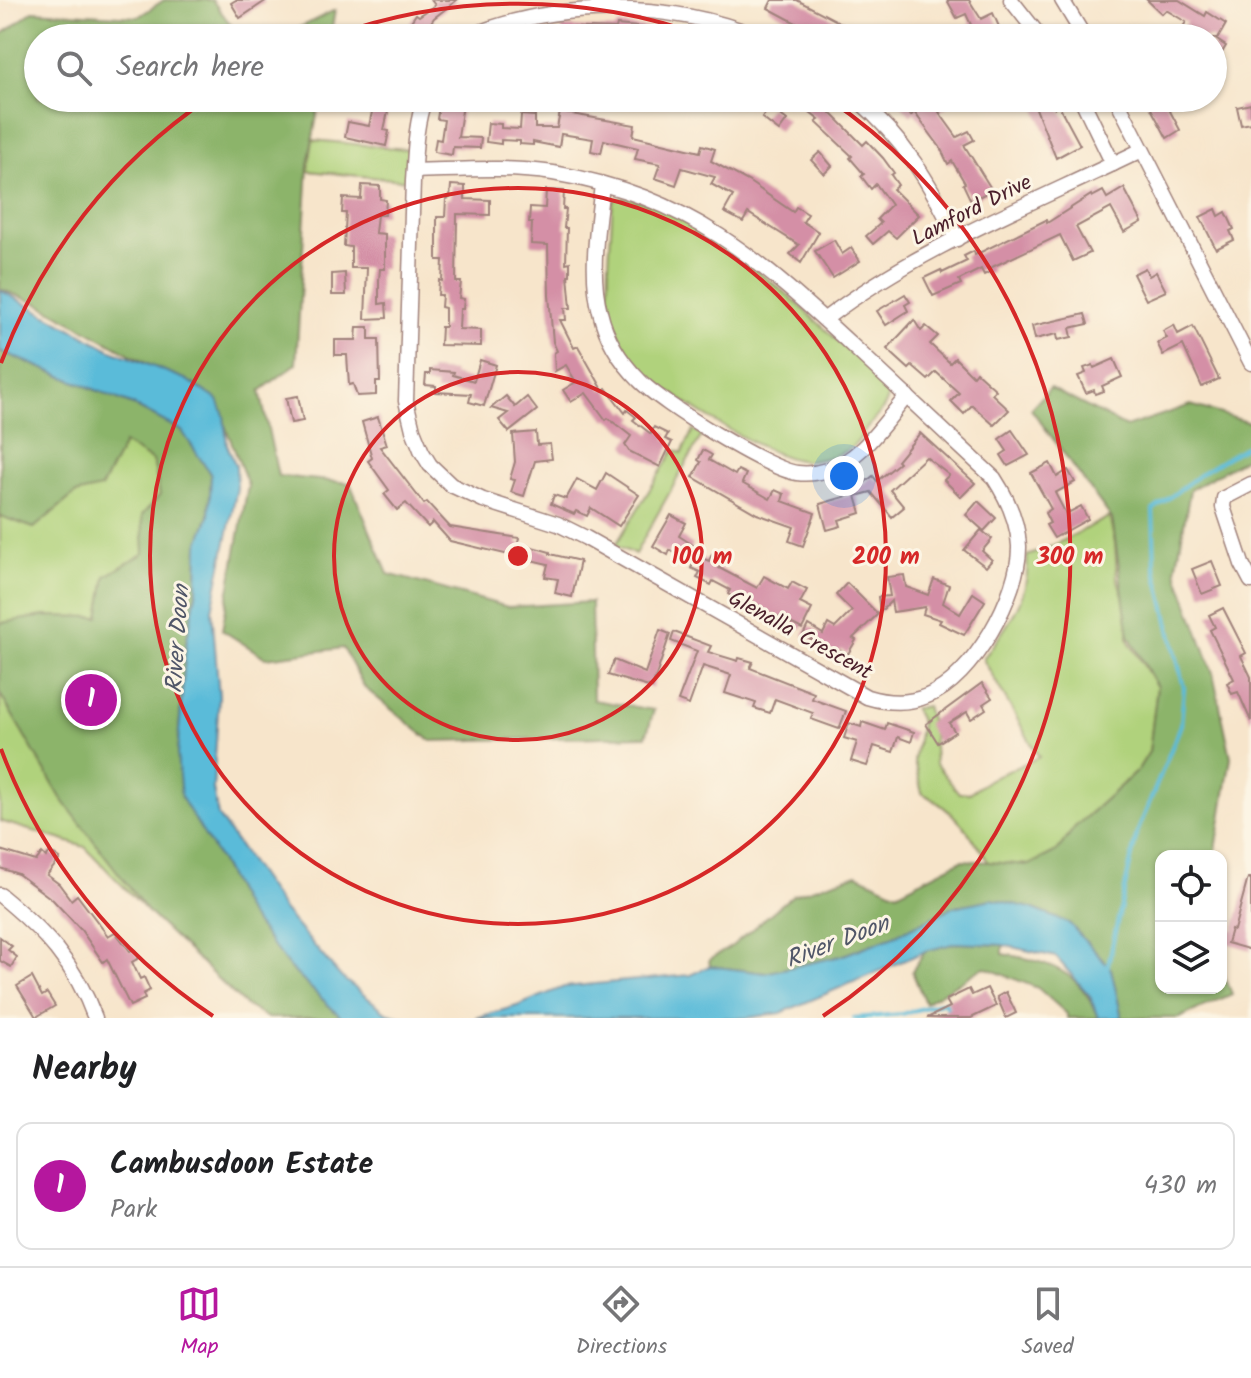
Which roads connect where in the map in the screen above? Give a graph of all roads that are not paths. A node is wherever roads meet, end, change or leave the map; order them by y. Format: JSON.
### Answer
{"nodes":[{"id":1,"x":1011,"y":0,"type":"edge"},
{"id":2,"x":1062,"y":0,"type":"edge"},
{"id":3,"x":526,"y":6,"type":"edge"},
{"id":4,"x":490,"y":24,"type":"edge"},
{"id":5,"x":726,"y":24,"type":"edge"},
{"id":6,"x":1030,"y":24,"type":"edge"},
{"id":7,"x":1077,"y":24,"type":"edge"},
{"id":8,"x":421,"y":112,"type":"edge"},
{"id":9,"x":870,"y":112,"type":"edge"},
{"id":10,"x":1088,"y":112,"type":"edge"},
{"id":11,"x":1123,"y":112,"type":"edge"},
{"id":12,"x":1142,"y":150,"type":"junction"},
{"id":13,"x":1113,"y":164,"type":"junction"},
{"id":14,"x":414,"y":171,"type":"junction"},
{"id":15,"x":602,"y":184,"type":"junction"},
{"id":16,"x":957,"y":239,"type":"junction"},
{"id":17,"x":825,"y":319,"type":"junction"},
{"id":18,"x":1251,"y":363,"type":"edge"},
{"id":19,"x":907,"y":396,"type":"junction"},
{"id":20,"x":1251,"y":484,"type":"edge"},
{"id":21,"x":1251,"y":581,"type":"edge"},
{"id":22,"x":0,"y":895,"type":"edge"},
{"id":23,"x":95,"y":1018,"type":"edge"}],
"edges":[{"from":1,"to":6,"type":"street"},
{"from":2,"to":7,"type":"street"},
{"from":3,"to":4,"type":"street"},
{"from":3,"to":5,"type":"street"},
{"from":8,"to":14,"type":"street"},
{"from":9,"to":16,"type":"street"},
{"from":10,"to":13,"type":"street"},
{"from":11,"to":12,"type":"street"},
{"from":12,"to":13,"type":"street","name":"Lamford Drive"},
{"from":12,"to":18,"type":"street"},
{"from":13,"to":16,"type":"street","name":"Lamford Drive"},
{"from":14,"to":15,"type":"street","name":"Glenalla Crescent"},
{"from":14,"to":19,"type":"street","name":"Glenalla Crescent"},
{"from":15,"to":17,"type":"street","name":"Glenalla Crescent"},
{"from":15,"to":19,"type":"street"},
{"from":16,"to":17,"type":"street","name":"Lamford Drive"},
{"from":17,"to":19,"type":"street","name":"Glenalla Crescent"},
{"from":20,"to":21,"type":"street"},
{"from":22,"to":23,"type":"street"}]}
